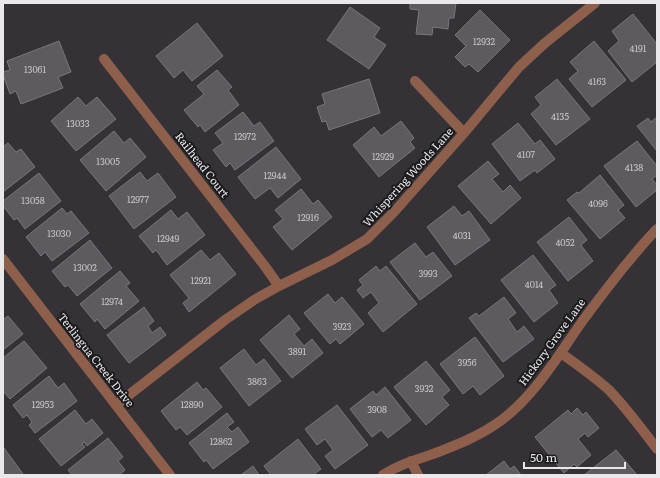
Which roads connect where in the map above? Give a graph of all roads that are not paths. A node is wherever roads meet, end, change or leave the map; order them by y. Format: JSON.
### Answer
{"nodes":[{"id":1,"x":596,"y":3,"type":"edge"},
{"id":2,"x":104,"y":60,"type":"dead end"},
{"id":3,"x":415,"y":81,"type":"dead end"},
{"id":4,"x":464,"y":133,"type":"junction"},
{"id":5,"x":657,"y":229,"type":"edge"},
{"id":6,"x":3,"y":259,"type":"edge"},
{"id":7,"x":279,"y":286,"type":"junction"},
{"id":8,"x":561,"y":353,"type":"junction"},
{"id":9,"x":116,"y":405,"type":"junction"},
{"id":10,"x":657,"y":449,"type":"edge"},
{"id":11,"x":411,"y":461,"type":"junction"},
{"id":12,"x":170,"y":475,"type":"edge"},
{"id":13,"x":383,"y":475,"type":"edge"},
{"id":14,"x":418,"y":475,"type":"edge"}],
"edges":[{"from":1,"to":4,"type":"street","name":"Whispering Woods Lane"},
{"from":2,"to":7,"type":"street","name":"Railhead Court"},
{"from":3,"to":4,"type":"street"},
{"from":4,"to":7,"type":"street","name":"Whispering Woods Lane"},
{"from":5,"to":8,"type":"street","name":"Hickory Grove Lane"},
{"from":6,"to":9,"type":"street","name":"Terlingua Creek Drive"},
{"from":7,"to":9,"type":"street","name":"Whispering Woods Lane"},
{"from":8,"to":10,"type":"street"},
{"from":8,"to":11,"type":"street","name":"Hickory Grove Lane"},
{"from":9,"to":12,"type":"street","name":"Terlingua Creek Drive"},
{"from":11,"to":13,"type":"street","name":"Hickory Grove Lane"},
{"from":11,"to":14,"type":"street"}]}
